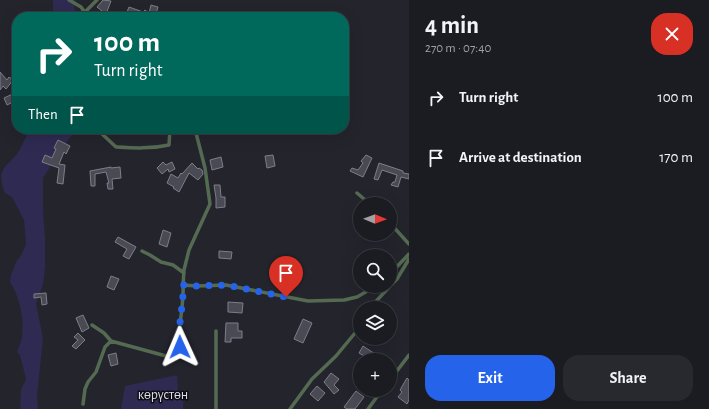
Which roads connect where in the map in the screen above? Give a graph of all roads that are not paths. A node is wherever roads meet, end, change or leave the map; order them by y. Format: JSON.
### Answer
{"nodes":[{"id":1,"x":69,"y":0,"type":"edge"},
{"id":2,"x":97,"y":0,"type":"edge"},
{"id":3,"x":85,"y":12,"type":"joint"},
{"id":4,"x":102,"y":134,"type":"edge"},
{"id":5,"x":170,"y":134,"type":"edge"},
{"id":6,"x":196,"y":134,"type":"edge"},
{"id":7,"x":358,"y":193,"type":"dead end"},
{"id":8,"x":362,"y":197,"type":"edge"},
{"id":9,"x":397,"y":231,"type":"edge"},
{"id":10,"x":409,"y":244,"type":"edge"},
{"id":11,"x":142,"y":251,"type":"dead end"},
{"id":12,"x":409,"y":254,"type":"edge"},
{"id":13,"x":409,"y":259,"type":"edge"},
{"id":14,"x":397,"y":268,"type":"edge"},
{"id":15,"x":184,"y":273,"type":"junction"},
{"id":16,"x":397,"y":278,"type":"edge"},
{"id":17,"x":183,"y":285,"type":"junction"},
{"id":18,"x":364,"y":293,"type":"edge"},
{"id":19,"x":384,"y":293,"type":"edge"},
{"id":20,"x":376,"y":301,"type":"edge"},
{"id":21,"x":92,"y":325,"type":"dead end"},
{"id":22,"x":216,"y":331,"type":"dead end"},
{"id":23,"x":353,"y":335,"type":"edge"},
{"id":24,"x":111,"y":341,"type":"junction"},
{"id":25,"x":409,"y":355,"type":"edge"},
{"id":26,"x":397,"y":371,"type":"edge"},
{"id":27,"x":377,"y":397,"type":"edge"},
{"id":28,"x":83,"y":404,"type":"dead end"},
{"id":29,"x":216,"y":409,"type":"edge"},
{"id":30,"x":290,"y":409,"type":"edge"},
{"id":31,"x":368,"y":409,"type":"edge"}],
"edges":[{"from":1,"to":3,"type":"street"},
{"from":2,"to":3,"type":"street"},
{"from":4,"to":5,"type":"street"},
{"from":6,"to":15,"type":"street"},
{"from":7,"to":8,"type":"street"},
{"from":9,"to":10,"type":"street"},
{"from":11,"to":15,"type":"street"},
{"from":12,"to":14,"type":"street"},
{"from":13,"to":16,"type":"street"},
{"from":15,"to":17,"type":"street"},
{"from":17,"to":18,"type":"street"},
{"from":17,"to":24,"type":"street"},
{"from":19,"to":20,"type":"street"},
{"from":21,"to":24,"type":"street"},
{"from":22,"to":29,"type":"street"},
{"from":23,"to":30,"type":"street"},
{"from":24,"to":28,"type":"street"},
{"from":25,"to":26,"type":"street"},
{"from":27,"to":31,"type":"street"}]}
